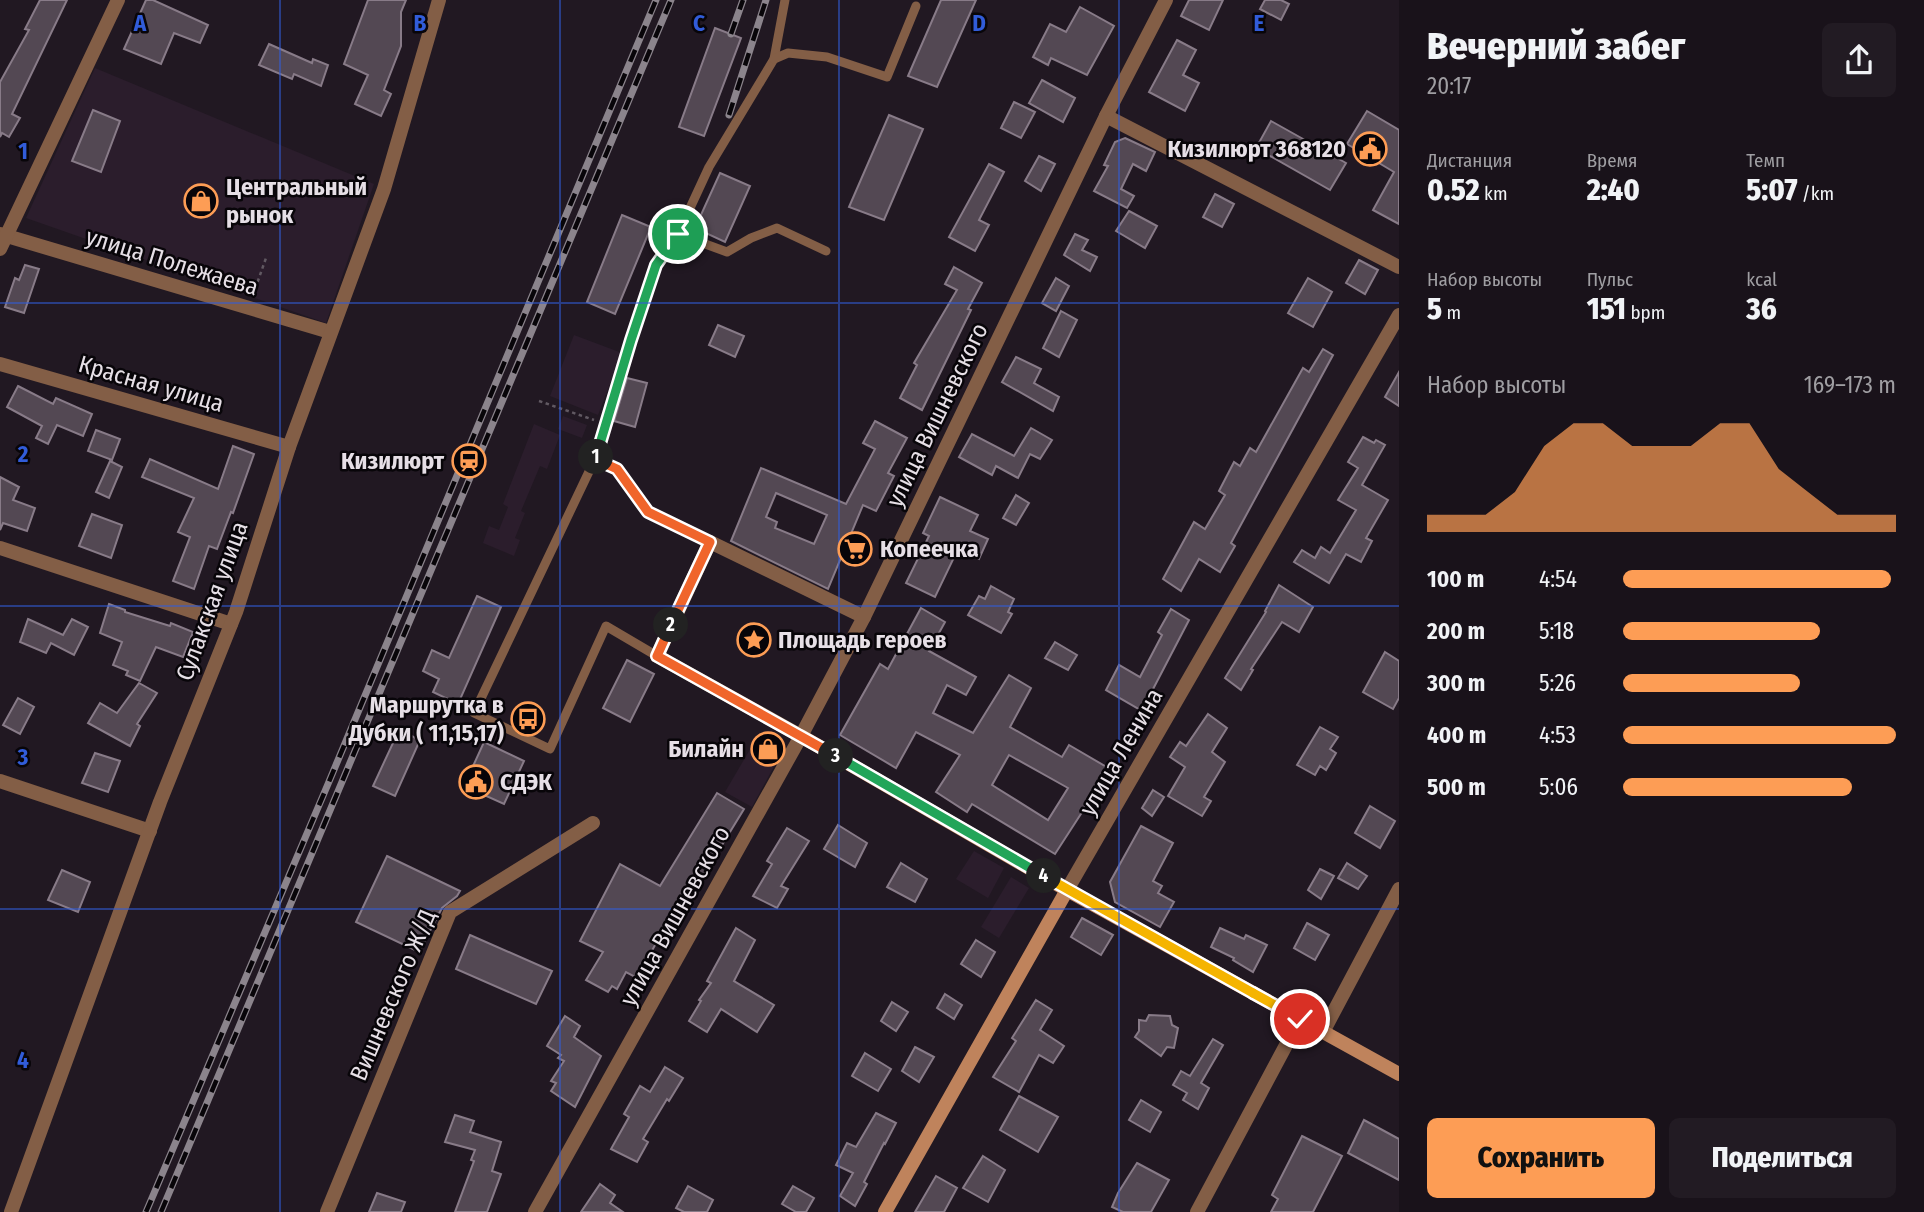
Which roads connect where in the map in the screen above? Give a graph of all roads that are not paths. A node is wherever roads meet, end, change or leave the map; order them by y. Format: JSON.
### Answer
{"nodes":[{"id":1,"x":118,"y":0,"type":"edge"},
{"id":2,"x":439,"y":0,"type":"edge"},
{"id":3,"x":785,"y":0,"type":"edge"},
{"id":4,"x":1166,"y":0,"type":"edge"},
{"id":5,"x":916,"y":6,"type":"dead end"},
{"id":6,"x":774,"y":60,"type":"junction"},
{"id":7,"x":1106,"y":116,"type":"junction"},
{"id":8,"x":678,"y":234,"type":"junction"},
{"id":9,"x":2,"y":239,"type":"edge"},
{"id":10,"x":826,"y":251,"type":"dead end"},
{"id":11,"x":1399,"y":267,"type":"edge"},
{"id":12,"x":1399,"y":316,"type":"edge"},
{"id":13,"x":330,"y":332,"type":"junction"},
{"id":14,"x":0,"y":364,"type":"edge"},
{"id":15,"x":289,"y":447,"type":"junction"},
{"id":16,"x":595,"y":459,"type":"junction"},
{"id":17,"x":710,"y":542,"type":"junction"},
{"id":18,"x":0,"y":548,"type":"edge"},
{"id":19,"x":864,"y":617,"type":"junction"},
{"id":20,"x":231,"y":624,"type":"junction"},
{"id":21,"x":657,"y":656,"type":"junction"},
{"id":22,"x":801,"y":736,"type":"junction"},
{"id":23,"x":0,"y":782,"type":"edge"},
{"id":24,"x":593,"y":823,"type":"dead end"},
{"id":25,"x":150,"y":831,"type":"junction"},
{"id":26,"x":1399,"y":889,"type":"edge"},
{"id":27,"x":1068,"y":890,"type":"junction"},
{"id":28,"x":1300,"y":1019,"type":"junction"},
{"id":29,"x":1323,"y":1032,"type":"junction"},
{"id":30,"x":1399,"y":1074,"type":"edge"},
{"id":31,"x":11,"y":1212,"type":"edge"},
{"id":32,"x":327,"y":1212,"type":"edge"},
{"id":33,"x":536,"y":1212,"type":"edge"},
{"id":34,"x":885,"y":1212,"type":"edge"},
{"id":35,"x":1197,"y":1212,"type":"edge"}],
"edges":[{"from":1,"to":9,"type":"street"},
{"from":2,"to":13,"type":"street","name":"Сулакская улица"},
{"from":3,"to":6,"type":"lane"},
{"from":4,"to":7,"type":"street","name":"улица Вишневского"},
{"from":5,"to":6,"type":"lane"},
{"from":6,"to":8,"type":"lane"},
{"from":7,"to":11,"type":"street"},
{"from":7,"to":19,"type":"street","name":"улица Вишневского"},
{"from":8,"to":10,"type":"lane"},
{"from":8,"to":16,"type":"lane"},
{"from":9,"to":13,"type":"street","name":"улица Полежаева"},
{"from":12,"to":27,"type":"street","name":"улица Ленина"},
{"from":13,"to":15,"type":"street","name":"Сулакская улица"},
{"from":14,"to":15,"type":"street","name":"Красная улица"},
{"from":15,"to":20,"type":"street","name":"Сулакская улица"},
{"from":16,"to":17,"type":"lane"},
{"from":16,"to":21,"type":"lane"},
{"from":17,"to":19,"type":"street"},
{"from":17,"to":21,"type":"street"},
{"from":18,"to":20,"type":"street"},
{"from":19,"to":22,"type":"street","name":"улица Вишневского"},
{"from":20,"to":25,"type":"street","name":"Сулакская улица"},
{"from":21,"to":22,"type":"street"},
{"from":22,"to":27,"type":"street"},
{"from":22,"to":33,"type":"street","name":"улица Вишневского"},
{"from":23,"to":25,"type":"street"},
{"from":24,"to":32,"type":"street","name":"Вишневского Ж/Д"},
{"from":25,"to":31,"type":"street","name":"Сулакская улица"},
{"from":26,"to":29,"type":"street"},
{"from":27,"to":28,"type":"street"},
{"from":27,"to":34,"type":"street","name":"улица Ленина"},
{"from":28,"to":29,"type":"street"},
{"from":28,"to":35,"type":"street"},
{"from":29,"to":30,"type":"street"}]}
